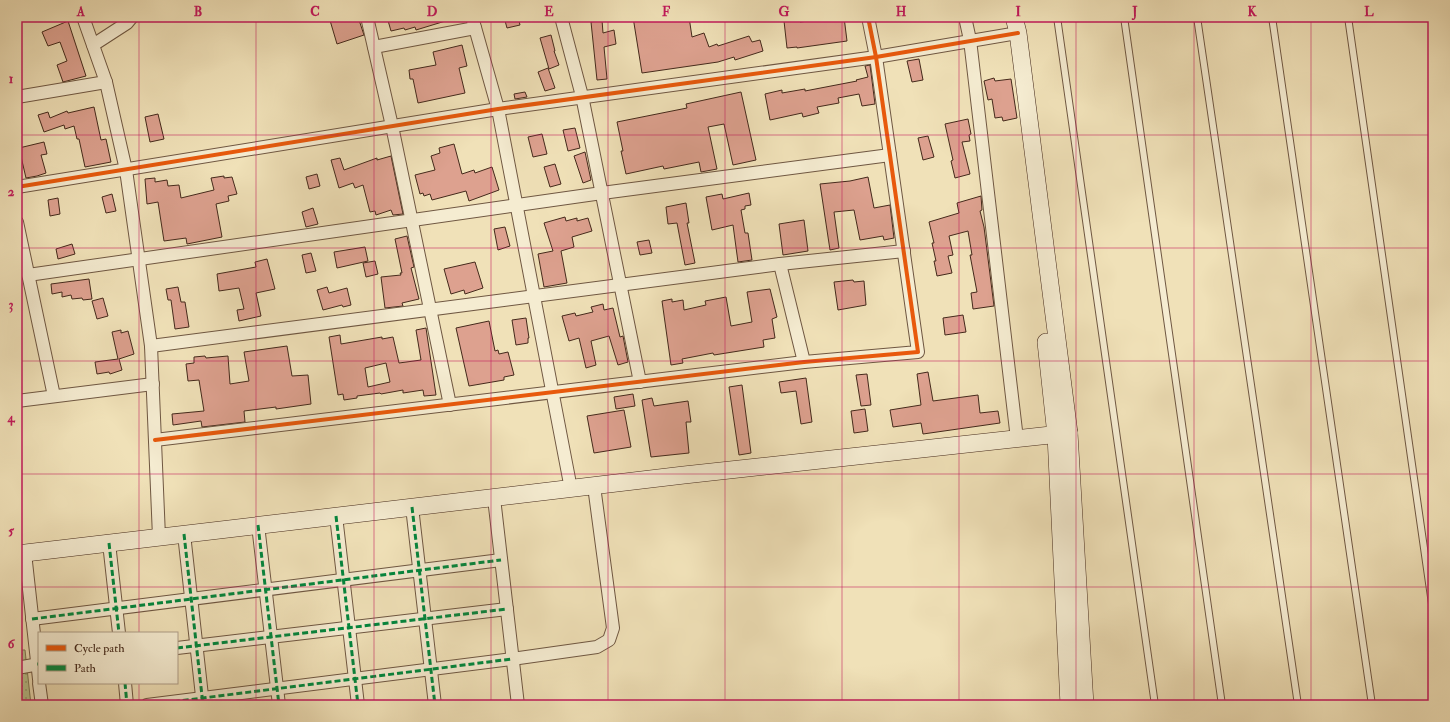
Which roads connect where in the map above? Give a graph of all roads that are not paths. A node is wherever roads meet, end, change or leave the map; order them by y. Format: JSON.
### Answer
{"nodes":[{"id":1,"x":83,"y":17,"type":"edge"},
{"id":2,"x":132,"y":17,"type":"edge"},
{"id":3,"x":367,"y":17,"type":"edge"},
{"id":4,"x":561,"y":17,"type":"edge"},
{"id":5,"x":868,"y":17,"type":"edge"},
{"id":6,"x":966,"y":17,"type":"edge"},
{"id":7,"x":1003,"y":17,"type":"edge"},
{"id":8,"x":1057,"y":17,"type":"edge"},
{"id":9,"x":1124,"y":17,"type":"edge"},
{"id":10,"x":1197,"y":17,"type":"edge"},
{"id":11,"x":1272,"y":17,"type":"edge"},
{"id":12,"x":1348,"y":17,"type":"edge"},
{"id":13,"x":473,"y":22,"type":"edge"},
{"id":14,"x":1013,"y":28,"type":"edge"},
{"id":15,"x":970,"y":40,"type":"junction"},
{"id":16,"x":93,"y":45,"type":"junction"},
{"id":17,"x":374,"y":47,"type":"junction"},
{"id":18,"x":876,"y":57,"type":"junction"},
{"id":19,"x":106,"y":82,"type":"junction"},
{"id":20,"x":582,"y":96,"type":"junction"},
{"id":21,"x":17,"y":97,"type":"edge"},
{"id":22,"x":498,"y":109,"type":"junction"},
{"id":23,"x":392,"y":126,"type":"junction"},
{"id":24,"x":890,"y":156,"type":"junction"},
{"id":25,"x":126,"y":170,"type":"junction"},
{"id":26,"x":17,"y":187,"type":"edge"},
{"id":27,"x":602,"y":193,"type":"junction"},
{"id":28,"x":517,"y":205,"type":"junction"},
{"id":29,"x":412,"y":220,"type":"junction"},
{"id":30,"x":17,"y":222,"type":"edge"},
{"id":31,"x":904,"y":251,"type":"junction"},
{"id":32,"x":138,"y":259,"type":"junction"},
{"id":33,"x":780,"y":264,"type":"junction"},
{"id":34,"x":28,"y":275,"type":"junction"},
{"id":35,"x":620,"y":285,"type":"junction"},
{"id":36,"x":534,"y":296,"type":"junction"},
{"id":37,"x":430,"y":309,"type":"junction"},
{"id":38,"x":151,"y":346,"type":"junction"},
{"id":39,"x":804,"y":362,"type":"junction"},
{"id":40,"x":640,"y":382,"type":"junction"},
{"id":41,"x":153,"y":384,"type":"junction"},
{"id":42,"x":553,"y":393,"type":"junction"},
{"id":43,"x":54,"y":396,"type":"junction"},
{"id":44,"x":17,"y":401,"type":"edge"},
{"id":45,"x":450,"y":405,"type":"junction"},
{"id":46,"x":1063,"y":434,"type":"junction"},
{"id":47,"x":1017,"y":439,"type":"junction"},
{"id":48,"x":155,"y":440,"type":"junction"},
{"id":49,"x":594,"y":486,"type":"junction"},
{"id":50,"x":572,"y":489,"type":"junction"},
{"id":51,"x":494,"y":498,"type":"junction"},
{"id":52,"x":412,"y":507,"type":"junction"},
{"id":53,"x":336,"y":516,"type":"junction"},
{"id":54,"x":258,"y":525,"type":"junction"},
{"id":55,"x":184,"y":534,"type":"junction"},
{"id":56,"x":159,"y":537,"type":"junction"},
{"id":57,"x":109,"y":543,"type":"junction"},
{"id":58,"x":21,"y":554,"type":"edge"},
{"id":59,"x":501,"y":560,"type":"junction"},
{"id":60,"x":419,"y":570,"type":"junction"},
{"id":61,"x":343,"y":580,"type":"junction"},
{"id":62,"x":266,"y":590,"type":"junction"},
{"id":63,"x":191,"y":599,"type":"junction"},
{"id":64,"x":116,"y":608,"type":"junction"},
{"id":65,"x":507,"y":609,"type":"junction"},
{"id":66,"x":1433,"y":611,"type":"edge"},
{"id":67,"x":425,"y":618,"type":"junction"},
{"id":68,"x":32,"y":619,"type":"junction"},
{"id":69,"x":349,"y":627,"type":"junction"},
{"id":70,"x":119,"y":632,"type":"edge"},
{"id":71,"x":271,"y":637,"type":"junction"},
{"id":72,"x":196,"y":646,"type":"junction"},
{"id":73,"x":178,"y":648,"type":"edge"},
{"id":74,"x":512,"y":659,"type":"junction"},
{"id":75,"x":38,"y":664,"type":"edge"},
{"id":76,"x":17,"y":668,"type":"edge"},
{"id":77,"x":431,"y":669,"type":"junction"},
{"id":78,"x":355,"y":679,"type":"junction"},
{"id":79,"x":39,"y":684,"type":"edge"},
{"id":80,"x":125,"y":684,"type":"edge"},
{"id":81,"x":277,"y":689,"type":"junction"},
{"id":82,"x":203,"y":702,"type":"edge"},
{"id":83,"x":42,"y":705,"type":"edge"},
{"id":84,"x":127,"y":705,"type":"edge"},
{"id":85,"x":148,"y":705,"type":"edge"},
{"id":86,"x":279,"y":705,"type":"edge"},
{"id":87,"x":358,"y":705,"type":"edge"},
{"id":88,"x":435,"y":705,"type":"edge"},
{"id":89,"x":518,"y":705,"type":"edge"},
{"id":90,"x":1069,"y":705,"type":"edge"},
{"id":91,"x":1085,"y":705,"type":"edge"},
{"id":92,"x":1155,"y":705,"type":"edge"},
{"id":93,"x":1222,"y":705,"type":"edge"},
{"id":94,"x":1298,"y":705,"type":"edge"},
{"id":95,"x":1372,"y":705,"type":"edge"}],
"edges":[{"from":1,"to":16,"type":"street"},
{"from":2,"to":16,"type":"street"},
{"from":3,"to":17,"type":"street"},
{"from":4,"to":20,"type":"street"},
{"from":5,"to":18,"type":"street"},
{"from":6,"to":15,"type":"street"},
{"from":7,"to":14,"type":"street"},
{"from":8,"to":92,"type":"lane"},
{"from":9,"to":93,"type":"lane"},
{"from":10,"to":94,"type":"lane"},
{"from":11,"to":95,"type":"lane"},
{"from":12,"to":66,"type":"lane"},
{"from":13,"to":17,"type":"street"},
{"from":13,"to":22,"type":"street"},
{"from":14,"to":15,"type":"street"},
{"from":14,"to":46,"type":"street"},
{"from":15,"to":18,"type":"street"},
{"from":15,"to":47,"type":"street"},
{"from":16,"to":19,"type":"street"},
{"from":17,"to":23,"type":"street"},
{"from":18,"to":20,"type":"street"},
{"from":18,"to":24,"type":"street"},
{"from":19,"to":21,"type":"street"},
{"from":19,"to":25,"type":"street"},
{"from":20,"to":22,"type":"street"},
{"from":20,"to":27,"type":"street"},
{"from":22,"to":23,"type":"street"},
{"from":22,"to":28,"type":"street"},
{"from":23,"to":25,"type":"street"},
{"from":23,"to":29,"type":"street"},
{"from":24,"to":27,"type":"street"},
{"from":24,"to":31,"type":"street"},
{"from":25,"to":26,"type":"street"},
{"from":25,"to":32,"type":"street"},
{"from":27,"to":28,"type":"street"},
{"from":27,"to":35,"type":"street"},
{"from":28,"to":29,"type":"street"},
{"from":28,"to":36,"type":"street"},
{"from":29,"to":32,"type":"street"},
{"from":29,"to":37,"type":"street"},
{"from":30,"to":34,"type":"street"},
{"from":31,"to":33,"type":"street"},
{"from":31,"to":39,"type":"street"},
{"from":32,"to":34,"type":"street"},
{"from":32,"to":38,"type":"street"},
{"from":33,"to":35,"type":"street"},
{"from":33,"to":39,"type":"street"},
{"from":34,"to":43,"type":"street"},
{"from":35,"to":36,"type":"street"},
{"from":35,"to":40,"type":"street"},
{"from":36,"to":37,"type":"street"},
{"from":36,"to":42,"type":"street"},
{"from":37,"to":38,"type":"street"},
{"from":37,"to":45,"type":"street"},
{"from":38,"to":41,"type":"street"},
{"from":39,"to":40,"type":"street"},
{"from":40,"to":42,"type":"street"},
{"from":41,"to":43,"type":"street"},
{"from":41,"to":48,"type":"street"},
{"from":42,"to":45,"type":"street"},
{"from":42,"to":50,"type":"street"},
{"from":43,"to":44,"type":"street"},
{"from":45,"to":48,"type":"street"},
{"from":46,"to":47,"type":"street"},
{"from":46,"to":90,"type":"street"},
{"from":46,"to":91,"type":"street"},
{"from":47,"to":49,"type":"street"},
{"from":48,"to":56,"type":"street"},
{"from":49,"to":50,"type":"street"},
{"from":49,"to":74,"type":"street"},
{"from":50,"to":51,"type":"street"},
{"from":51,"to":52,"type":"street"},
{"from":51,"to":59,"type":"street"},
{"from":52,"to":53,"type":"street"},
{"from":52,"to":60,"type":"street"},
{"from":53,"to":54,"type":"street"},
{"from":53,"to":61,"type":"street"},
{"from":54,"to":55,"type":"street"},
{"from":54,"to":62,"type":"street"},
{"from":55,"to":56,"type":"street"},
{"from":55,"to":63,"type":"street"},
{"from":56,"to":57,"type":"street"},
{"from":57,"to":58,"type":"street"},
{"from":57,"to":64,"type":"street"},
{"from":58,"to":68,"type":"street"},
{"from":59,"to":60,"type":"street"},
{"from":59,"to":65,"type":"street"},
{"from":60,"to":61,"type":"street"},
{"from":60,"to":67,"type":"street"},
{"from":61,"to":62,"type":"street"},
{"from":61,"to":69,"type":"street"},
{"from":62,"to":63,"type":"street"},
{"from":62,"to":71,"type":"street"},
{"from":63,"to":64,"type":"street"},
{"from":63,"to":72,"type":"street"},
{"from":64,"to":68,"type":"street"},
{"from":64,"to":70,"type":"street"},
{"from":65,"to":67,"type":"street"},
{"from":65,"to":74,"type":"street"},
{"from":67,"to":69,"type":"street"},
{"from":67,"to":77,"type":"street"},
{"from":68,"to":75,"type":"street"},
{"from":69,"to":71,"type":"street"},
{"from":69,"to":78,"type":"street"},
{"from":71,"to":72,"type":"street"},
{"from":71,"to":81,"type":"street"},
{"from":72,"to":73,"type":"street"},
{"from":72,"to":82,"type":"street"},
{"from":74,"to":77,"type":"street"},
{"from":74,"to":89,"type":"street"},
{"from":75,"to":76,"type":"street"},
{"from":77,"to":78,"type":"street"},
{"from":77,"to":88,"type":"street"},
{"from":78,"to":81,"type":"street"},
{"from":78,"to":87,"type":"street"},
{"from":79,"to":83,"type":"street"},
{"from":80,"to":84,"type":"street"},
{"from":81,"to":82,"type":"street"},
{"from":81,"to":86,"type":"street"},
{"from":82,"to":85,"type":"street"}]}
